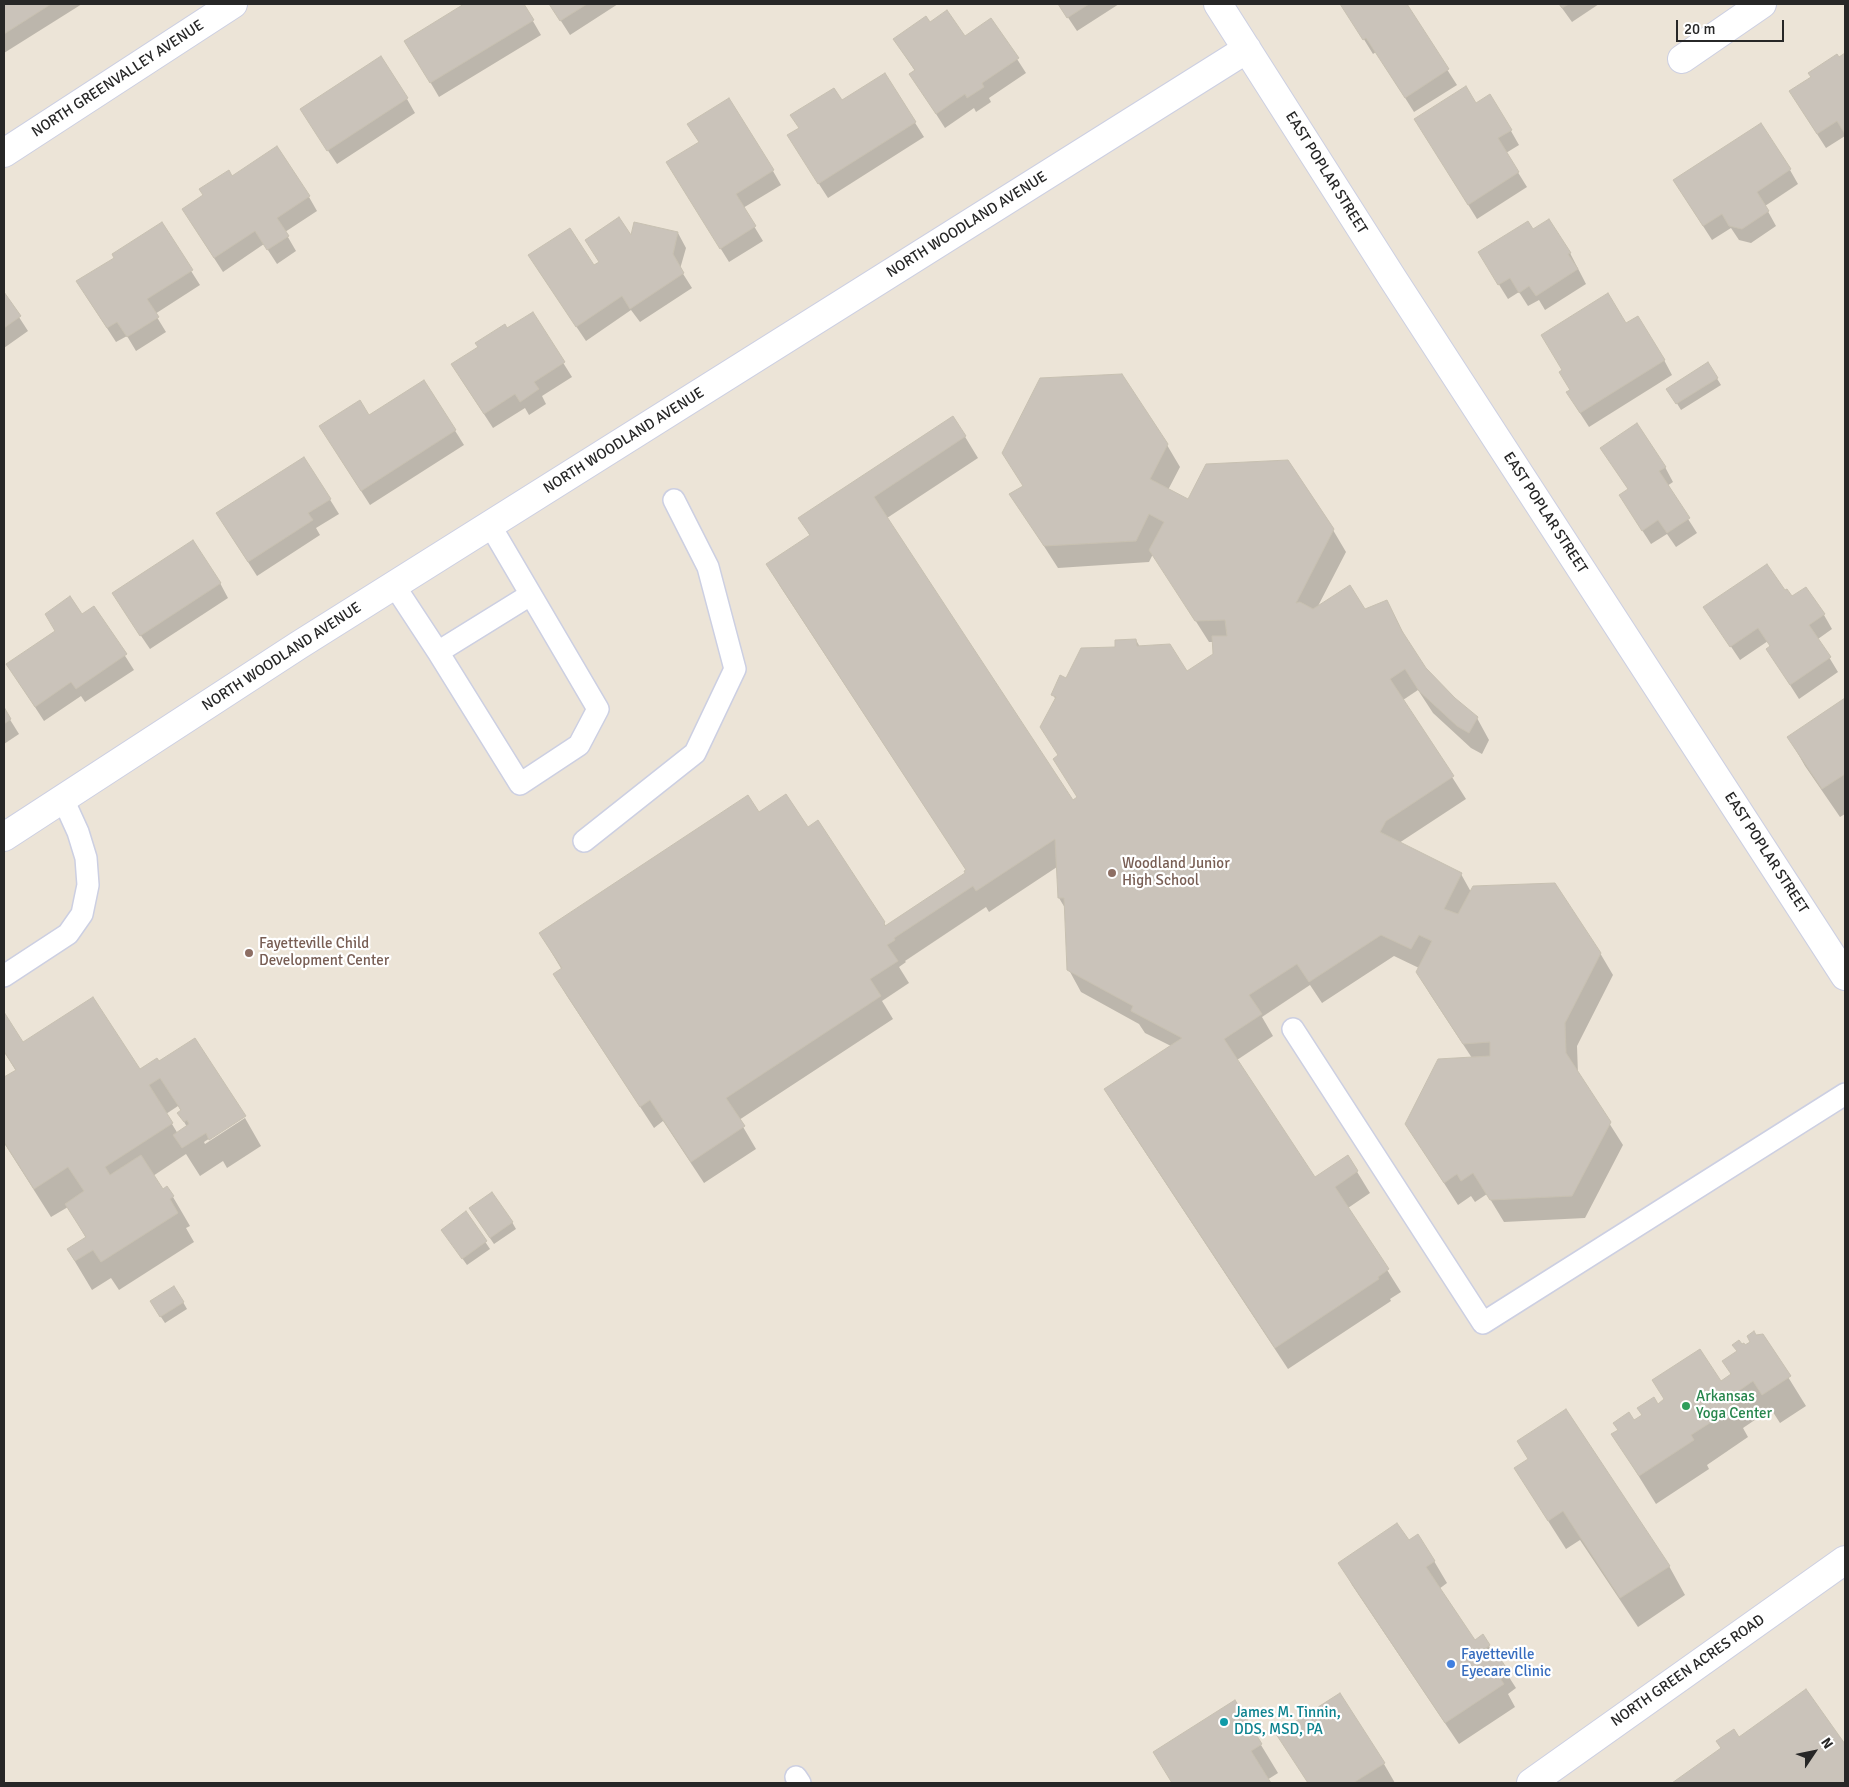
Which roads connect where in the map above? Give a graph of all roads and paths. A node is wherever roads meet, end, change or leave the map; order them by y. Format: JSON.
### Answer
{"nodes":[{"id":1,"x":233,"y":4,"type":"edge"},
{"id":2,"x":1218,"y":4,"type":"edge"},
{"id":3,"x":1762,"y":4,"type":"edge"},
{"id":4,"x":1247,"y":49,"type":"junction"},
{"id":5,"x":1682,"y":59,"type":"dead end"},
{"id":6,"x":4,"y":153,"type":"edge"},
{"id":7,"x":674,"y":500,"type":"dead end"},
{"id":8,"x":490,"y":525,"type":"junction"},
{"id":9,"x":394,"y":585,"type":"junction"},
{"id":10,"x":530,"y":595,"type":"junction"},
{"id":11,"x":438,"y":652,"type":"junction"},
{"id":12,"x":63,"y":798,"type":"junction"},
{"id":13,"x":4,"y":837,"type":"edge"},
{"id":14,"x":584,"y":840,"type":"dead end"},
{"id":15,"x":4,"y":976,"type":"edge"},
{"id":16,"x":1845,"y":976,"type":"edge"},
{"id":17,"x":1293,"y":1029,"type":"dead end"},
{"id":18,"x":1845,"y":1094,"type":"edge"},
{"id":19,"x":1845,"y":1560,"type":"edge"},
{"id":20,"x":1531,"y":1783,"type":"edge"}],
"edges":[{"from":1,"to":6,"type":"street","name":"NORTH GREENVALLEY AVENUE"},
{"from":2,"to":4,"type":"street","name":"EAST POPLAR STREET"},
{"from":3,"to":5,"type":"street"},
{"from":4,"to":8,"type":"street","name":"NORTH WOODLAND AVENUE"},
{"from":4,"to":16,"type":"street","name":"EAST POPLAR STREET"},
{"from":7,"to":14,"type":"lane"},
{"from":8,"to":9,"type":"street","name":"NORTH WOODLAND AVENUE"},
{"from":8,"to":10,"type":"lane"},
{"from":9,"to":11,"type":"lane"},
{"from":9,"to":12,"type":"street","name":"NORTH WOODLAND AVENUE"},
{"from":10,"to":11,"type":"lane"},
{"from":10,"to":11,"type":"lane"},
{"from":12,"to":13,"type":"street","name":"NORTH WOODLAND AVENUE"},
{"from":12,"to":15,"type":"lane"},
{"from":17,"to":18,"type":"lane"},
{"from":19,"to":20,"type":"street","name":"NORTH GREEN ACRES ROAD"}]}
